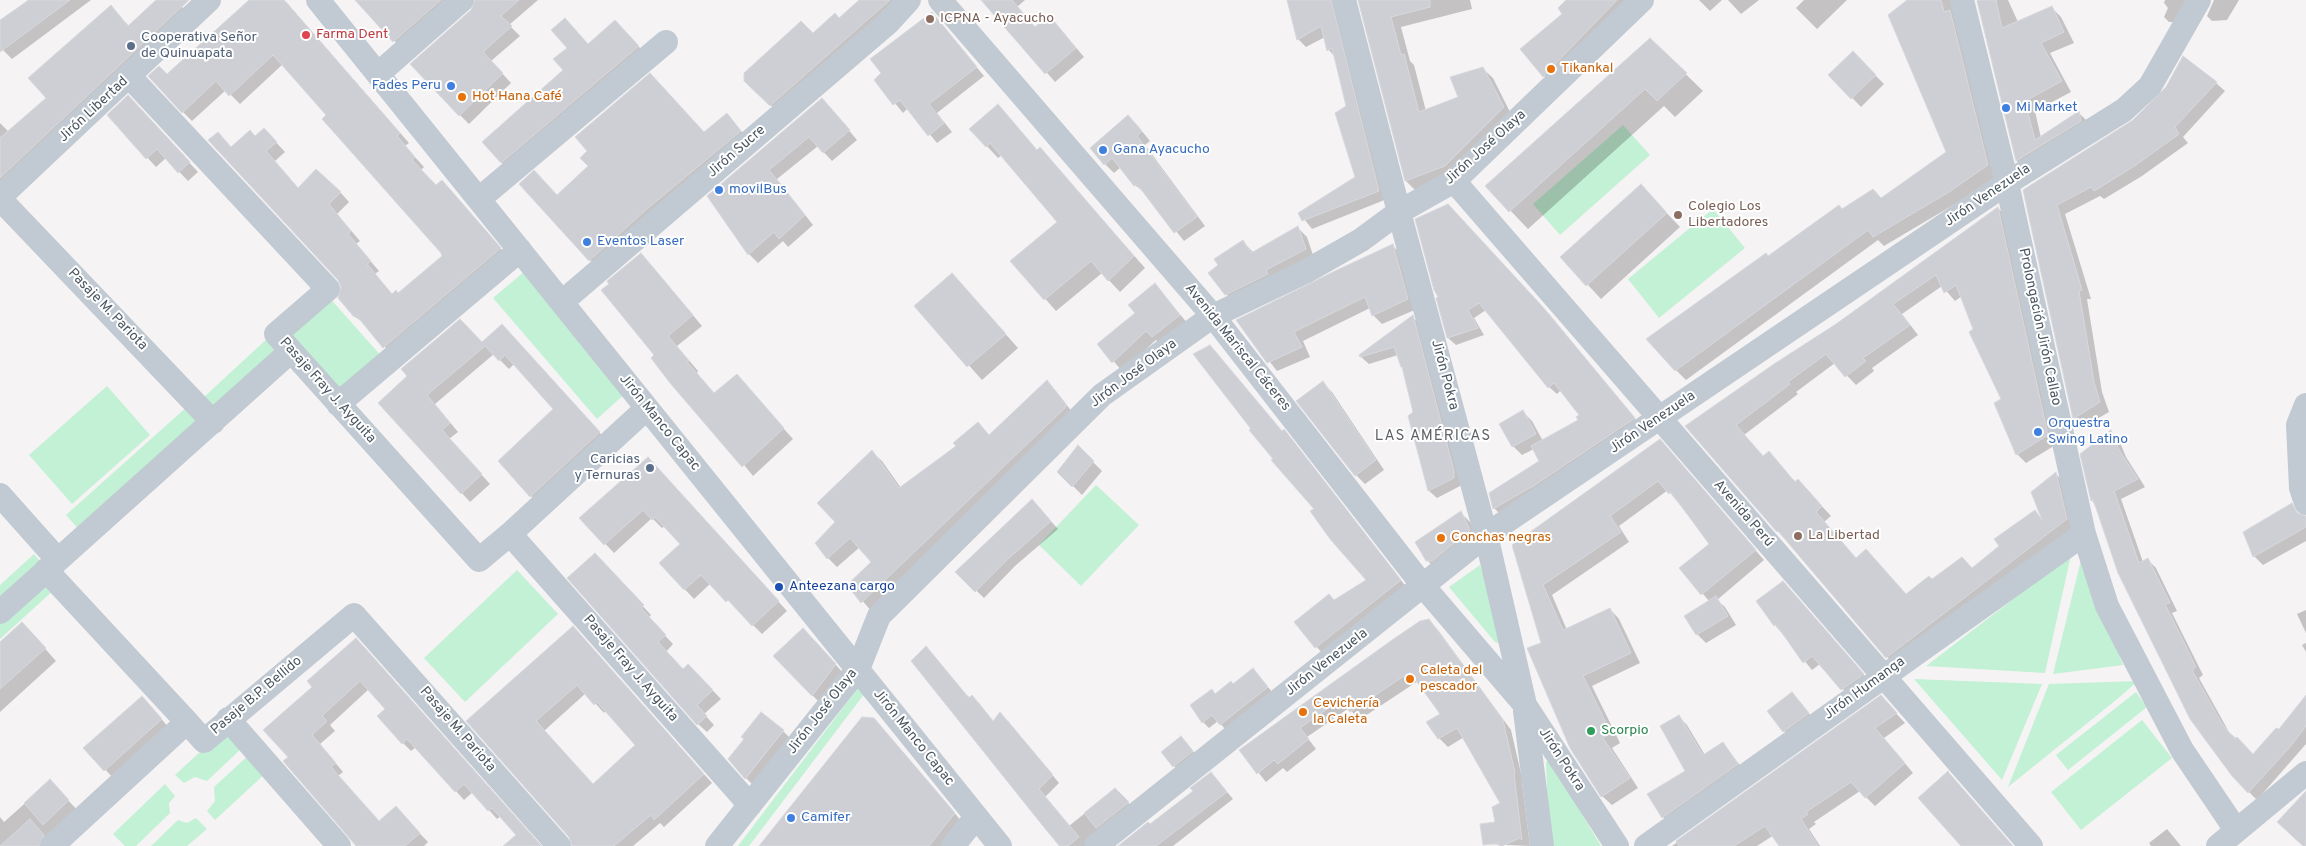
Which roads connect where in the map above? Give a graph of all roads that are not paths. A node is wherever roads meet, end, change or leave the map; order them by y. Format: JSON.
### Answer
{"nodes":[{"id":1,"x":210,"y":0,"type":"edge"},
{"id":2,"x":318,"y":0,"type":"edge"},
{"id":3,"x":462,"y":0,"type":"edge"},
{"id":4,"x":909,"y":0,"type":"edge"},
{"id":5,"x":940,"y":0,"type":"edge"},
{"id":6,"x":1344,"y":0,"type":"edge"},
{"id":7,"x":1642,"y":0,"type":"edge"},
{"id":8,"x":1962,"y":0,"type":"edge"},
{"id":9,"x":2199,"y":0,"type":"edge"},
{"id":10,"x":666,"y":42,"type":"dead end"},
{"id":11,"x":378,"y":74,"type":"junction"},
{"id":12,"x":130,"y":77,"type":"junction"},
{"id":13,"x":1454,"y":181,"type":"junction"},
{"id":14,"x":2007,"y":183,"type":"junction"},
{"id":15,"x":0,"y":198,"type":"edge"},
{"id":16,"x":479,"y":199,"type":"junction"},
{"id":17,"x":1398,"y":212,"type":"junction"},
{"id":18,"x":520,"y":250,"type":"junction"},
{"id":19,"x":562,"y":302,"type":"junction"},
{"id":20,"x":1213,"y":316,"type":"junction"},
{"id":21,"x":284,"y":342,"type":"junction"},
{"id":22,"x":338,"y":404,"type":"junction"},
{"id":23,"x":2306,"y":405,"type":"edge"},
{"id":24,"x":647,"y":408,"type":"junction"},
{"id":25,"x":1660,"y":418,"type":"junction"},
{"id":26,"x":213,"y":422,"type":"junction"},
{"id":27,"x":0,"y":495,"type":"edge"},
{"id":28,"x":2306,"y":503,"type":"edge"},
{"id":29,"x":510,"y":534,"type":"junction"},
{"id":30,"x":2084,"y":534,"type":"junction"},
{"id":31,"x":1486,"y":536,"type":"junction"},
{"id":32,"x":52,"y":565,"type":"junction"},
{"id":33,"x":1424,"y":587,"type":"junction"},
{"id":34,"x":0,"y":612,"type":"edge"},
{"id":35,"x":354,"y":615,"type":"joint"},
{"id":36,"x":858,"y":669,"type":"junction"},
{"id":37,"x":1884,"y":676,"type":"junction"},
{"id":38,"x":1525,"y":705,"type":"junction"},
{"id":39,"x":228,"y":719,"type":"junction"},
{"id":40,"x":187,"y":722,"type":"junction"},
{"id":41,"x":2306,"y":773,"type":"edge"},
{"id":42,"x":750,"y":805,"type":"junction"},
{"id":43,"x":976,"y":817,"type":"junction"},
{"id":44,"x":2236,"y":830,"type":"junction"},
{"id":45,"x":52,"y":846,"type":"edge"},
{"id":46,"x":339,"y":846,"type":"edge"},
{"id":47,"x":559,"y":846,"type":"edge"},
{"id":48,"x":717,"y":846,"type":"edge"},
{"id":49,"x":953,"y":846,"type":"edge"},
{"id":50,"x":1000,"y":846,"type":"edge"},
{"id":51,"x":1096,"y":846,"type":"edge"},
{"id":52,"x":1542,"y":846,"type":"edge"},
{"id":53,"x":1618,"y":846,"type":"edge"},
{"id":54,"x":1646,"y":846,"type":"edge"},
{"id":55,"x":2031,"y":846,"type":"edge"},
{"id":56,"x":2218,"y":846,"type":"edge"}],
"edges":[{"from":1,"to":12,"type":"street","name":"Jirón Libertad"},
{"from":2,"to":11,"type":"street","name":"Jirón Manco Capac"},
{"from":3,"to":11,"type":"street"},
{"from":4,"to":19,"type":"street","name":"Jirón Sucre"},
{"from":5,"to":20,"type":"street","name":"Avenida Mariscal Cáceres"},
{"from":6,"to":17,"type":"street","name":"Jirón Pokra"},
{"from":7,"to":13,"type":"street","name":"Jirón José Olaya"},
{"from":8,"to":14,"type":"street","name":"Prolongación Jirón Callao"},
{"from":9,"to":14,"type":"street","name":"Jirón Venezuela"},
{"from":10,"to":16,"type":"street"},
{"from":11,"to":16,"type":"street","name":"Jirón Manco Capac"},
{"from":12,"to":15,"type":"street","name":"Jirón Libertad"},
{"from":12,"to":21,"type":"street"},
{"from":13,"to":17,"type":"street","name":"Jirón José Olaya"},
{"from":13,"to":25,"type":"street","name":"Avenida Perú"},
{"from":14,"to":25,"type":"street","name":"Jirón Venezuela"},
{"from":14,"to":30,"type":"street","name":"Prolongación Jirón Callao"},
{"from":15,"to":26,"type":"street","name":"Pasaje M. Pariota"},
{"from":16,"to":18,"type":"street","name":"Jirón Manco Capac"},
{"from":17,"to":20,"type":"street","name":"Jirón José Olaya"},
{"from":17,"to":31,"type":"street","name":"Jirón Pokra"},
{"from":18,"to":19,"type":"street","name":"Jirón Manco Capac"},
{"from":18,"to":22,"type":"street"},
{"from":19,"to":24,"type":"street","name":"Jirón Manco Capac"},
{"from":20,"to":33,"type":"street","name":"Avenida Mariscal Cáceres"},
{"from":20,"to":36,"type":"street","name":"Jirón José Olaya"},
{"from":21,"to":22,"type":"street","name":"Pasaje Fray J. Ayguita"},
{"from":21,"to":26,"type":"street"},
{"from":22,"to":29,"type":"street","name":"Pasaje Fray J. Ayguita"},
{"from":23,"to":28,"type":"street"},
{"from":24,"to":29,"type":"street"},
{"from":24,"to":36,"type":"street","name":"Jirón Manco Capac"},
{"from":25,"to":31,"type":"street","name":"Jirón Venezuela"},
{"from":25,"to":37,"type":"street","name":"Avenida Perú"},
{"from":26,"to":32,"type":"street"},
{"from":27,"to":32,"type":"street"},
{"from":29,"to":42,"type":"street","name":"Pasaje Fray J. Ayguita"},
{"from":30,"to":37,"type":"street","name":"Jirón Humanga"},
{"from":30,"to":44,"type":"street","name":"Prolongación Jirón Callao"},
{"from":31,"to":33,"type":"street","name":"Jirón Venezuela"},
{"from":31,"to":38,"type":"street","name":"Jirón Pokra"},
{"from":32,"to":34,"type":"street"},
{"from":32,"to":40,"type":"street"},
{"from":33,"to":38,"type":"street","name":"Avenida Mariscal Cáceres"},
{"from":33,"to":51,"type":"street","name":"Jirón Venezuela"},
{"from":35,"to":39,"type":"street","name":"Pasaje B.P. Bellido"},
{"from":35,"to":47,"type":"street","name":"Pasaje M. Pariota"},
{"from":36,"to":42,"type":"street","name":"Jirón José Olaya"},
{"from":36,"to":43,"type":"street","name":"Jirón Manco Capac"},
{"from":37,"to":54,"type":"street","name":"Jirón Humanga"},
{"from":37,"to":55,"type":"street","name":"Avenida Perú"},
{"from":38,"to":52,"type":"street"},
{"from":38,"to":53,"type":"street","name":"Jirón Pokra"},
{"from":39,"to":40,"type":"street","name":"Pasaje B.P. Bellido"},
{"from":39,"to":46,"type":"street"},
{"from":40,"to":45,"type":"street"},
{"from":41,"to":44,"type":"street"},
{"from":42,"to":48,"type":"street","name":"Jirón José Olaya"},
{"from":43,"to":49,"type":"street"},
{"from":43,"to":50,"type":"street","name":"Jirón Manco Capac"},
{"from":44,"to":56,"type":"street"}]}
